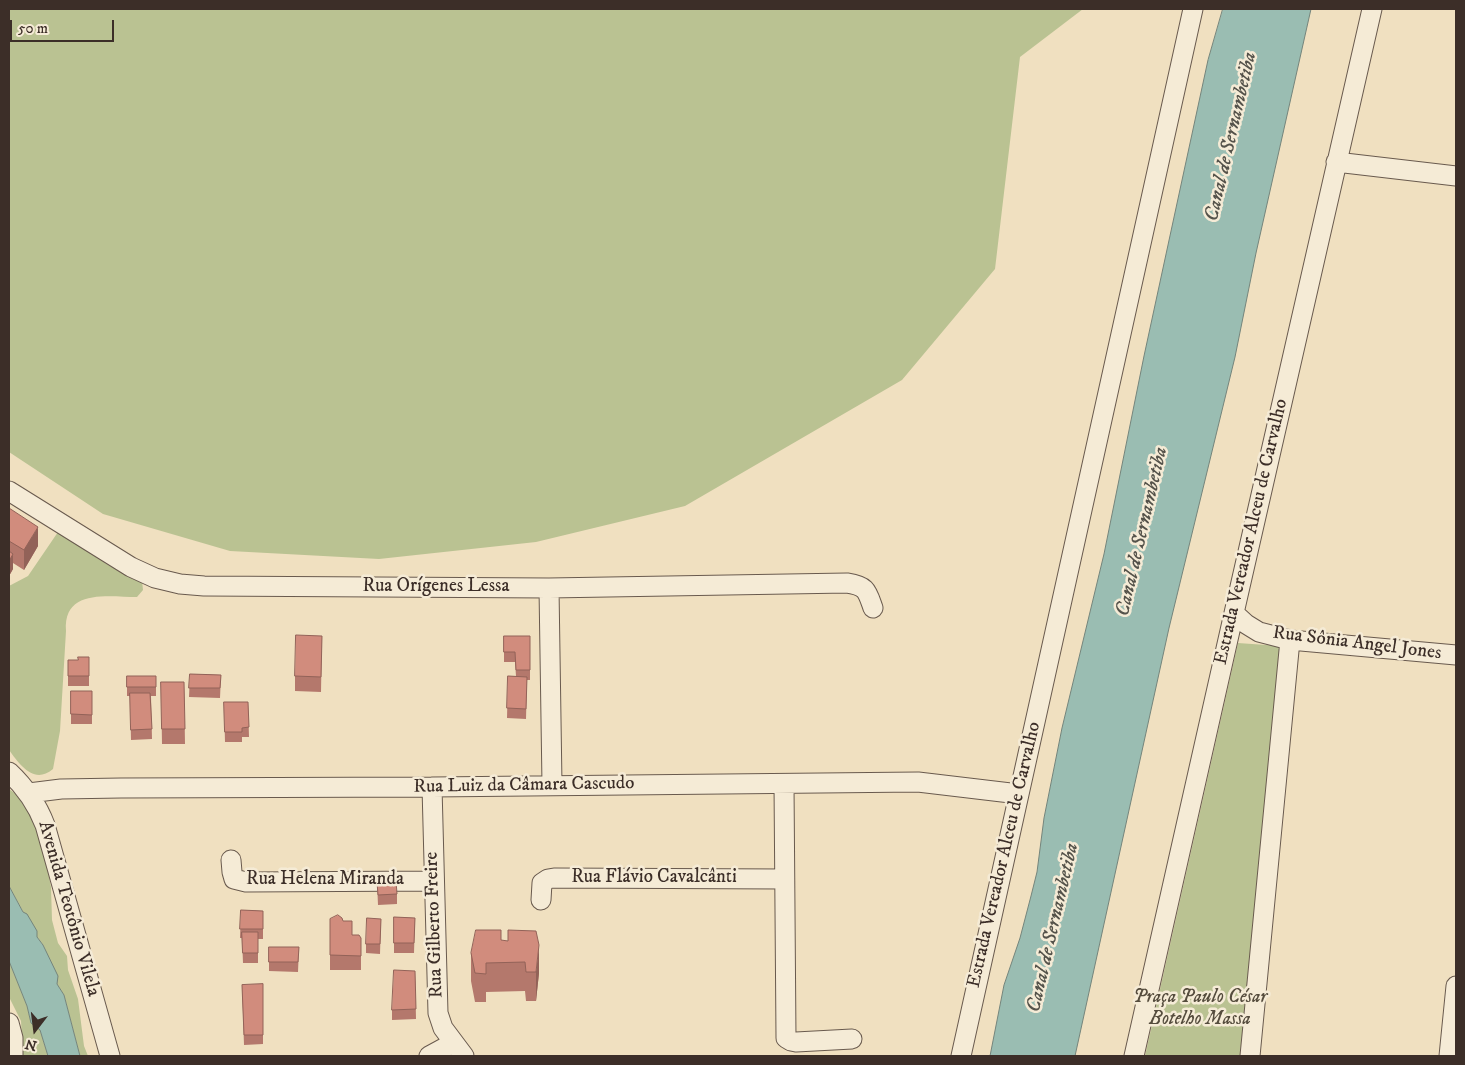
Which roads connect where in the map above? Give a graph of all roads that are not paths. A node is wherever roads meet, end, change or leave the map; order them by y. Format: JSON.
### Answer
{"nodes":[{"id":1,"x":1193,"y":9,"type":"edge"},
{"id":2,"x":1372,"y":9,"type":"edge"},
{"id":3,"x":1336,"y":162,"type":"junction"},
{"id":4,"x":1456,"y":176,"type":"edge"},
{"id":5,"x":9,"y":491,"type":"edge"},
{"id":6,"x":549,"y":588,"type":"junction"},
{"id":7,"x":873,"y":608,"type":"dead end"},
{"id":8,"x":1234,"y":613,"type":"junction"},
{"id":9,"x":1290,"y":640,"type":"junction"},
{"id":10,"x":1456,"y":655,"type":"edge"},
{"id":11,"x":9,"y":772,"type":"edge"},
{"id":12,"x":784,"y":784,"type":"junction"},
{"id":13,"x":552,"y":785,"type":"junction"},
{"id":14,"x":432,"y":787,"type":"junction"},
{"id":15,"x":29,"y":793,"type":"junction"},
{"id":16,"x":1019,"y":794,"type":"junction"},
{"id":17,"x":231,"y":860,"type":"dead end"},
{"id":18,"x":784,"y":879,"type":"junction"},
{"id":19,"x":434,"y":881,"type":"junction"},
{"id":20,"x":541,"y":900,"type":"dead end"},
{"id":21,"x":1456,"y":986,"type":"edge"},
{"id":22,"x":9,"y":1023,"type":"edge"},
{"id":23,"x":852,"y":1039,"type":"dead end"},
{"id":24,"x":458,"y":1049,"type":"edge"},
{"id":25,"x":13,"y":1056,"type":"edge"},
{"id":26,"x":110,"y":1056,"type":"edge"},
{"id":27,"x":429,"y":1056,"type":"edge"},
{"id":28,"x":961,"y":1056,"type":"edge"},
{"id":29,"x":1134,"y":1056,"type":"edge"},
{"id":30,"x":1250,"y":1056,"type":"edge"},
{"id":31,"x":1449,"y":1056,"type":"edge"}],
"edges":[{"from":1,"to":16,"type":"street","name":"Estrada Vereador Alceu de Carvalho"},
{"from":2,"to":3,"type":"street","name":"Estrada Vereador Alceu de Carvalho"},
{"from":3,"to":4,"type":"street"},
{"from":3,"to":8,"type":"street","name":"Estrada Vereador Alceu de Carvalho"},
{"from":5,"to":6,"type":"street","name":"Rua Orígenes Lessa"},
{"from":6,"to":7,"type":"street","name":"Rua Orígenes Lessa"},
{"from":6,"to":13,"type":"street"},
{"from":8,"to":9,"type":"street","name":"Rua Sônia Angel Jones"},
{"from":8,"to":29,"type":"street","name":"Estrada Vereador Alceu de Carvalho"},
{"from":9,"to":10,"type":"street","name":"Rua Sônia Angel Jones"},
{"from":9,"to":30,"type":"street"},
{"from":11,"to":15,"type":"street","name":"Avenida Teotônio Vilela"},
{"from":12,"to":13,"type":"street","name":"Rua Luiz da Câmara Cascudo"},
{"from":12,"to":16,"type":"street","name":"Rua Luiz da Câmara Cascudo"},
{"from":12,"to":18,"type":"street"},
{"from":13,"to":14,"type":"street","name":"Rua Luiz da Câmara Cascudo"},
{"from":14,"to":15,"type":"street","name":"Rua Luiz da Câmara Cascudo"},
{"from":14,"to":19,"type":"street","name":"Rua Gilberto Freire"},
{"from":15,"to":26,"type":"street","name":"Avenida Teotônio Vilela"},
{"from":16,"to":28,"type":"street","name":"Estrada Vereador Alceu de Carvalho"},
{"from":17,"to":19,"type":"street","name":"Rua Helena Miranda"},
{"from":18,"to":20,"type":"street","name":"Rua Flávio Cavalcânti"},
{"from":18,"to":23,"type":"street"},
{"from":19,"to":24,"type":"street","name":"Rua Gilberto Freire"},
{"from":21,"to":31,"type":"street"},
{"from":22,"to":25,"type":"street"},
{"from":24,"to":27,"type":"street"}]}
